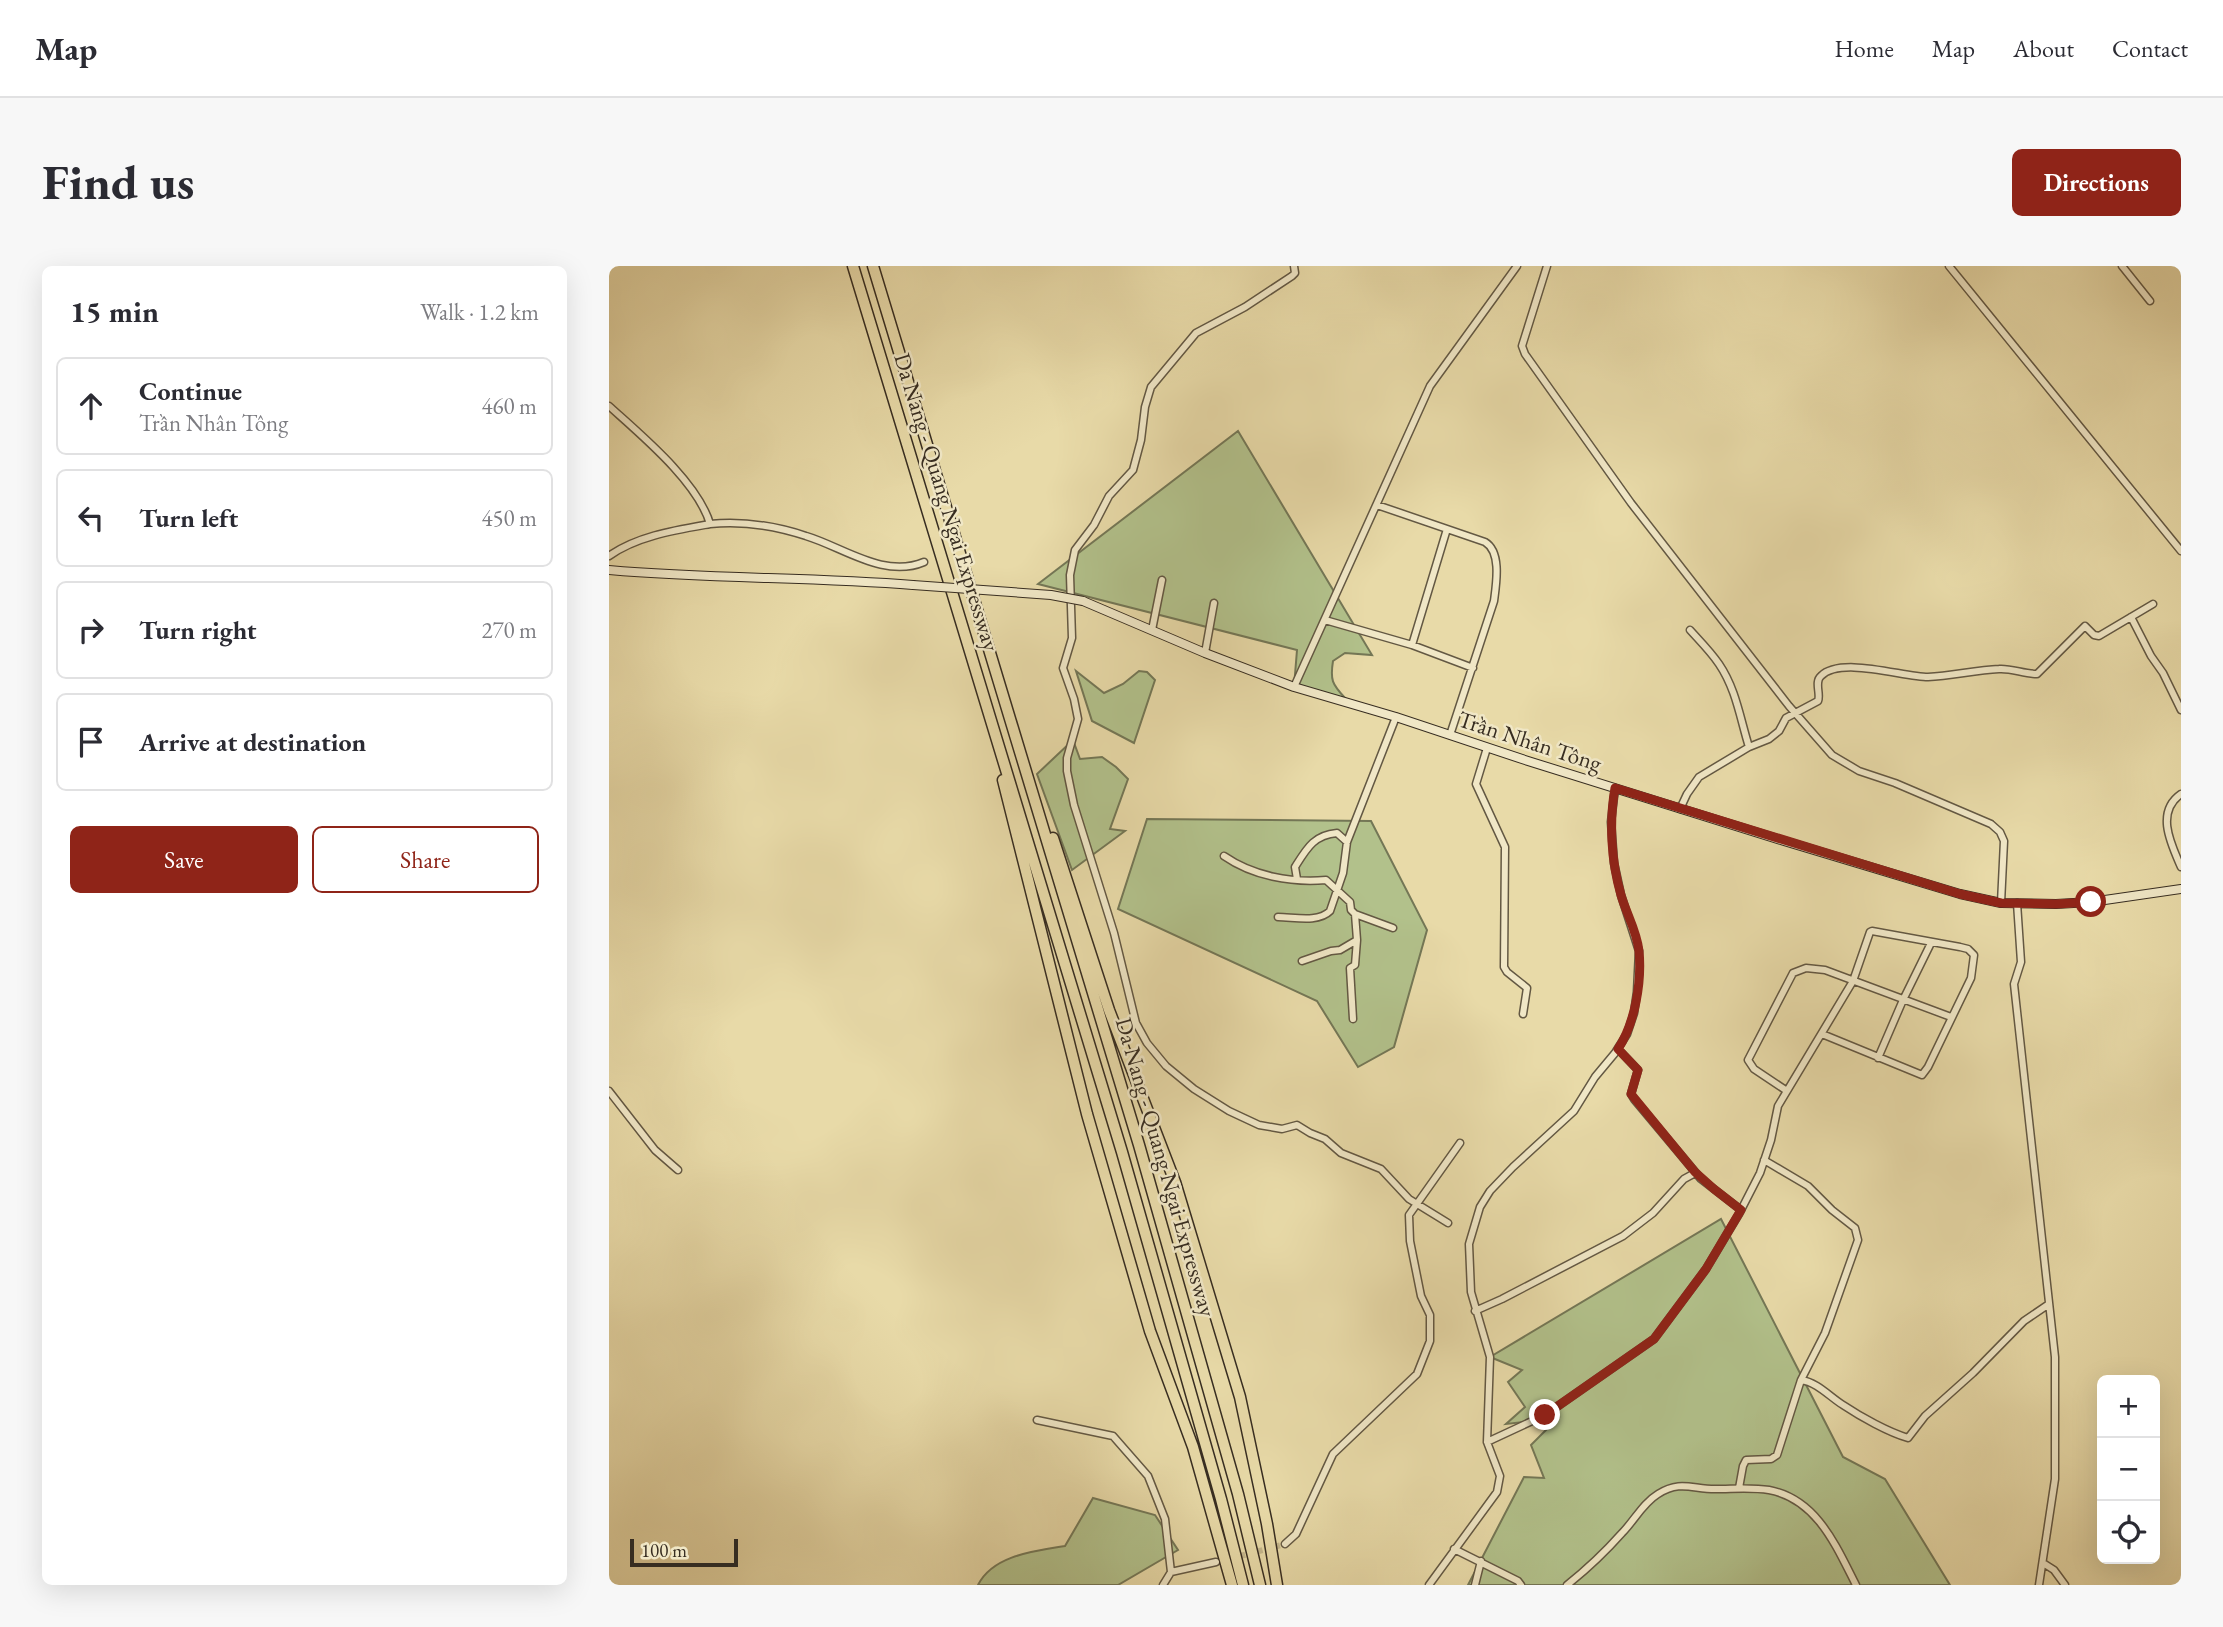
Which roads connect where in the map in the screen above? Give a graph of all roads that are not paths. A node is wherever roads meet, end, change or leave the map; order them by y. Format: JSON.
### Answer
{"nodes":[{"id":1,"x":853,"y":266,"type":"edge"},
{"id":2,"x":873,"y":266,"type":"edge"},
{"id":3,"x":1294,"y":266,"type":"edge"},
{"id":4,"x":1517,"y":266,"type":"edge"},
{"id":5,"x":1547,"y":266,"type":"edge"},
{"id":6,"x":1949,"y":266,"type":"edge"},
{"id":7,"x":2122,"y":266,"type":"edge"},
{"id":8,"x":2150,"y":301,"type":"dead end"},
{"id":9,"x":609,"y":406,"type":"edge"},
{"id":10,"x":1377,"y":505,"type":"junction"},
{"id":11,"x":710,"y":524,"type":"junction"},
{"id":12,"x":1447,"y":529,"type":"junction"},
{"id":13,"x":2181,"y":551,"type":"edge"},
{"id":14,"x":609,"y":556,"type":"edge"},
{"id":15,"x":924,"y":562,"type":"dead end"},
{"id":16,"x":609,"y":570,"type":"edge"},
{"id":17,"x":1162,"y":580,"type":"dead end"},
{"id":18,"x":1214,"y":603,"type":"dead end"},
{"id":19,"x":2153,"y":604,"type":"dead end"},
{"id":20,"x":2131,"y":617,"type":"junction"},
{"id":21,"x":1325,"y":620,"type":"junction"},
{"id":22,"x":1152,"y":630,"type":"junction"},
{"id":23,"x":1690,"y":630,"type":"dead end"},
{"id":24,"x":1412,"y":645,"type":"junction"},
{"id":25,"x":1205,"y":653,"type":"junction"},
{"id":26,"x":1473,"y":668,"type":"junction"},
{"id":27,"x":1294,"y":687,"type":"junction"},
{"id":28,"x":2181,"y":710,"type":"edge"},
{"id":29,"x":1795,"y":713,"type":"junction"},
{"id":30,"x":1396,"y":718,"type":"junction"},
{"id":31,"x":1450,"y":736,"type":"junction"},
{"id":32,"x":1749,"y":747,"type":"junction"},
{"id":33,"x":1487,"y":748,"type":"junction"},
{"id":34,"x":1026,"y":762,"type":"junction"},
{"id":35,"x":1005,"y":777,"type":"junction"},
{"id":36,"x":1615,"y":788,"type":"junction"},
{"id":37,"x":2181,"y":794,"type":"edge"},
{"id":38,"x":1680,"y":809,"type":"junction"},
{"id":39,"x":1347,"y":842,"type":"junction"},
{"id":40,"x":1224,"y":856,"type":"dead end"},
{"id":41,"x":2181,"y":867,"type":"edge"},
{"id":42,"x":1297,"y":879,"type":"junction"},
{"id":43,"x":2181,"y":889,"type":"edge"},
{"id":44,"x":1336,"y":890,"type":"junction"},
{"id":45,"x":2001,"y":903,"type":"junction"},
{"id":46,"x":2017,"y":903,"type":"junction"},
{"id":47,"x":1355,"y":914,"type":"junction"},
{"id":48,"x":1278,"y":917,"type":"dead end"},
{"id":49,"x":1393,"y":928,"type":"dead end"},
{"id":50,"x":1357,"y":940,"type":"junction"},
{"id":51,"x":1931,"y":943,"type":"junction"},
{"id":52,"x":1302,"y":961,"type":"dead end"},
{"id":53,"x":1853,"y":981,"type":"junction"},
{"id":54,"x":1903,"y":1000,"type":"junction"},
{"id":55,"x":1523,"y":1014,"type":"dead end"},
{"id":56,"x":1951,"y":1017,"type":"junction"},
{"id":57,"x":1353,"y":1018,"type":"dead end"},
{"id":58,"x":1822,"y":1034,"type":"junction"},
{"id":59,"x":1618,"y":1049,"type":"junction"},
{"id":60,"x":1878,"y":1058,"type":"junction"},
{"id":61,"x":609,"y":1091,"type":"edge"},
{"id":62,"x":1787,"y":1091,"type":"junction"},
{"id":63,"x":1460,"y":1143,"type":"dead end"},
{"id":64,"x":1764,"y":1160,"type":"junction"},
{"id":65,"x":678,"y":1170,"type":"dead end"},
{"id":66,"x":1695,"y":1172,"type":"junction"},
{"id":67,"x":1415,"y":1203,"type":"junction"},
{"id":68,"x":1741,"y":1210,"type":"junction"},
{"id":69,"x":1448,"y":1223,"type":"dead end"},
{"id":70,"x":2049,"y":1304,"type":"junction"},
{"id":71,"x":1475,"y":1311,"type":"junction"},
{"id":72,"x":1801,"y":1380,"type":"junction"},
{"id":73,"x":1037,"y":1420,"type":"dead end"},
{"id":74,"x":1487,"y":1442,"type":"junction"},
{"id":75,"x":1739,"y":1488,"type":"junction"},
{"id":76,"x":1285,"y":1544,"type":"tunnel mouth"},
{"id":77,"x":1454,"y":1549,"type":"junction"},
{"id":78,"x":1481,"y":1561,"type":"junction"},
{"id":79,"x":1216,"y":1562,"type":"tunnel mouth"},
{"id":80,"x":2043,"y":1563,"type":"junction"},
{"id":81,"x":1171,"y":1572,"type":"junction"},
{"id":82,"x":1163,"y":1585,"type":"edge"},
{"id":83,"x":1232,"y":1585,"type":"edge"},
{"id":84,"x":1243,"y":1585,"type":"edge"},
{"id":85,"x":1260,"y":1585,"type":"edge"},
{"id":86,"x":1277,"y":1585,"type":"edge"},
{"id":87,"x":1429,"y":1585,"type":"edge"},
{"id":88,"x":1475,"y":1585,"type":"edge"},
{"id":89,"x":1522,"y":1585,"type":"edge"},
{"id":90,"x":1567,"y":1585,"type":"edge"},
{"id":91,"x":1856,"y":1585,"type":"edge"},
{"id":92,"x":2039,"y":1585,"type":"edge"},
{"id":93,"x":2065,"y":1585,"type":"edge"}],
"edges":[{"from":1,"to":35,"type":"highway","name":"Da Nang - Quang Ngai Expressway"},
{"from":2,"to":34,"type":"highway","name":"Da Nang - Quang Ngai Expressway"},
{"from":3,"to":67,"type":"street"},
{"from":4,"to":10,"type":"street"},
{"from":5,"to":29,"type":"street"},
{"from":6,"to":13,"type":"street"},
{"from":7,"to":8,"type":"street"},
{"from":9,"to":11,"type":"street"},
{"from":10,"to":12,"type":"street"},
{"from":10,"to":21,"type":"street"},
{"from":11,"to":14,"type":"street"},
{"from":11,"to":15,"type":"street"},
{"from":12,"to":24,"type":"street"},
{"from":12,"to":26,"type":"street"},
{"from":16,"to":22,"type":"street","name":"Trần Nhân Tông","bridge":true},
{"from":17,"to":22,"type":"street"},
{"from":18,"to":25,"type":"street"},
{"from":19,"to":20,"type":"street"},
{"from":20,"to":28,"type":"street"},
{"from":20,"to":29,"type":"street"},
{"from":21,"to":24,"type":"street"},
{"from":21,"to":27,"type":"street"},
{"from":22,"to":25,"type":"street","name":"Trần Nhân Tông"},
{"from":23,"to":32,"type":"street"},
{"from":24,"to":26,"type":"street"},
{"from":25,"to":27,"type":"street","name":"Trần Nhân Tông"},
{"from":26,"to":31,"type":"street"},
{"from":27,"to":30,"type":"street","name":"Trần Nhân Tông"},
{"from":29,"to":32,"type":"street"},
{"from":29,"to":45,"type":"street"},
{"from":30,"to":31,"type":"street","name":"Trần Nhân Tông"},
{"from":30,"to":39,"type":"street"},
{"from":31,"to":33,"type":"street","name":"Trần Nhân Tông"},
{"from":32,"to":38,"type":"street"},
{"from":33,"to":36,"type":"street","name":"Trần Nhân Tông"},
{"from":33,"to":55,"type":"street"},
{"from":34,"to":85,"type":"highway","name":"Da Nang - Quang Ngai Expressway"},
{"from":34,"to":86,"type":"highway"},
{"from":35,"to":83,"type":"highway"},
{"from":35,"to":84,"type":"highway","name":"Da Nang - Quang Ngai Expressway"},
{"from":36,"to":38,"type":"street","name":"Trần Nhân Tông"},
{"from":36,"to":59,"type":"street"},
{"from":37,"to":41,"type":"street"},
{"from":38,"to":45,"type":"street","name":"Trần Nhân Tông"},
{"from":39,"to":42,"type":"street"},
{"from":39,"to":44,"type":"street"},
{"from":40,"to":42,"type":"street"},
{"from":42,"to":44,"type":"street"},
{"from":43,"to":46,"type":"street","name":"Trần Nhân Tông"},
{"from":44,"to":47,"type":"street"},
{"from":44,"to":48,"type":"street"},
{"from":45,"to":46,"type":"street","name":"Trần Nhân Tông"},
{"from":46,"to":70,"type":"street"},
{"from":47,"to":49,"type":"street"},
{"from":47,"to":50,"type":"street"},
{"from":50,"to":52,"type":"street"},
{"from":50,"to":57,"type":"street"},
{"from":51,"to":53,"type":"street"},
{"from":51,"to":54,"type":"street"},
{"from":51,"to":56,"type":"street"},
{"from":53,"to":54,"type":"street"},
{"from":53,"to":58,"type":"street"},
{"from":53,"to":62,"type":"street"},
{"from":54,"to":56,"type":"street"},
{"from":54,"to":60,"type":"street"},
{"from":56,"to":60,"type":"street"},
{"from":58,"to":60,"type":"street"},
{"from":58,"to":62,"type":"street"},
{"from":59,"to":66,"type":"street"},
{"from":59,"to":71,"type":"street"},
{"from":61,"to":65,"type":"street"},
{"from":62,"to":64,"type":"street"},
{"from":63,"to":67,"type":"street"},
{"from":64,"to":68,"type":"street"},
{"from":64,"to":72,"type":"street"},
{"from":66,"to":68,"type":"street"},
{"from":66,"to":71,"type":"street"},
{"from":67,"to":69,"type":"street"},
{"from":67,"to":76,"type":"street"},
{"from":68,"to":74,"type":"street"},
{"from":70,"to":72,"type":"street"},
{"from":70,"to":80,"type":"street"},
{"from":71,"to":74,"type":"street"},
{"from":72,"to":75,"type":"street"},
{"from":73,"to":81,"type":"street"},
{"from":74,"to":77,"type":"street"},
{"from":75,"to":90,"type":"street"},
{"from":75,"to":91,"type":"street"},
{"from":77,"to":78,"type":"street"},
{"from":77,"to":87,"type":"street"},
{"from":78,"to":88,"type":"street"},
{"from":78,"to":89,"type":"street"},
{"from":79,"to":81,"type":"street"},
{"from":80,"to":92,"type":"street"},
{"from":80,"to":93,"type":"street"},
{"from":81,"to":82,"type":"street"}]}
